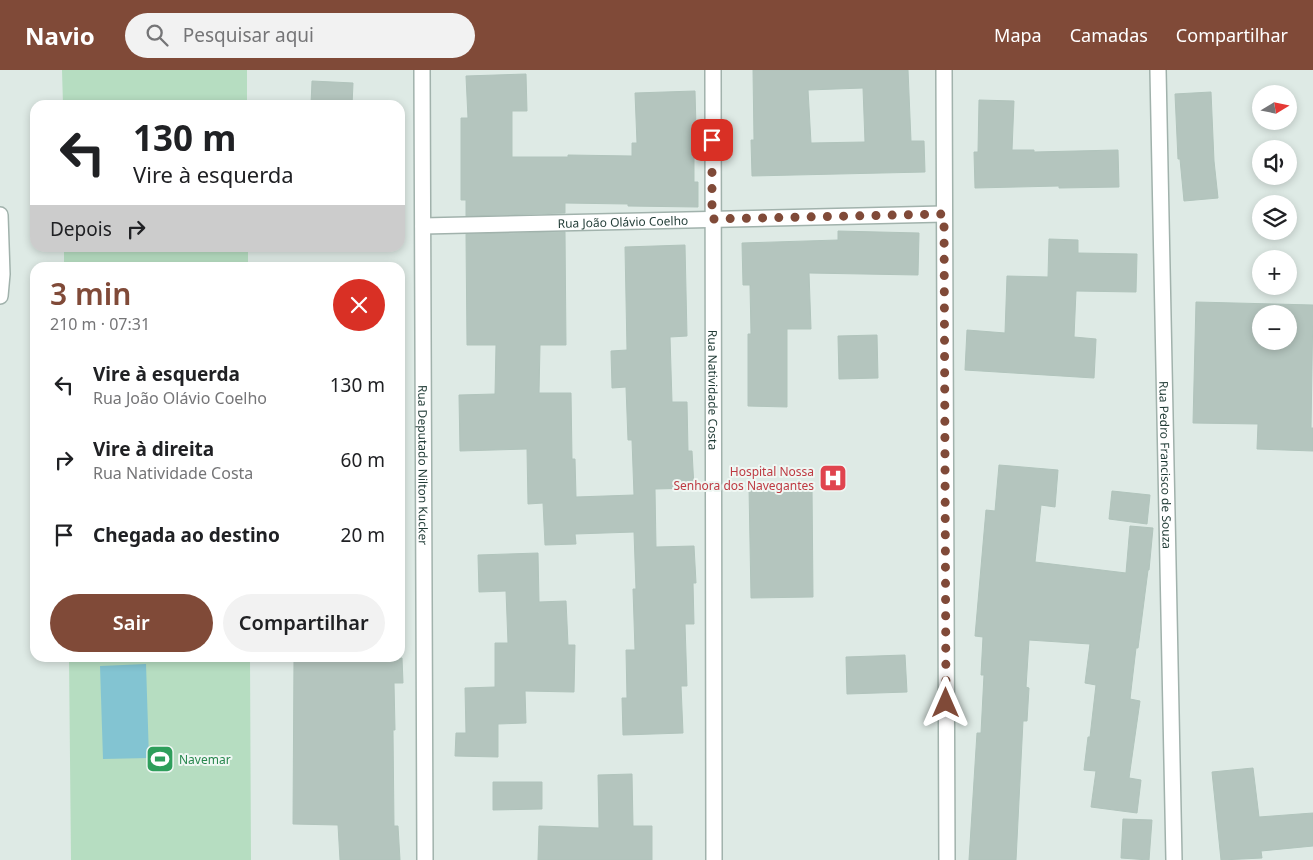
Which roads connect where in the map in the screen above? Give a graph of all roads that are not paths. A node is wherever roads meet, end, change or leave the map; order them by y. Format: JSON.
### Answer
{"nodes":[{"id":1,"x":422,"y":70,"type":"edge"},
{"id":2,"x":713,"y":70,"type":"edge"},
{"id":3,"x":944,"y":70,"type":"edge"},
{"id":4,"x":1158,"y":70,"type":"edge"},
{"id":5,"x":944,"y":214,"type":"junction"},
{"id":6,"x":0,"y":215,"type":"edge"},
{"id":7,"x":712,"y":219,"type":"junction"},
{"id":8,"x":423,"y":226,"type":"junction"},
{"id":9,"x":0,"y":296,"type":"edge"},
{"id":10,"x":425,"y":860,"type":"edge"},
{"id":11,"x":714,"y":860,"type":"edge"},
{"id":12,"x":947,"y":860,"type":"edge"},
{"id":13,"x":1174,"y":860,"type":"edge"}],
"edges":[{"from":1,"to":8,"type":"street","name":"Rua Deputado Nilton Kucker"},
{"from":2,"to":7,"type":"street","name":"Rua Natividade Costa"},
{"from":3,"to":5,"type":"street"},
{"from":4,"to":13,"type":"street","name":"Rua Pedro Francisco de Souza"},
{"from":5,"to":7,"type":"street","name":"Rua João Olávio Coelho"},
{"from":5,"to":12,"type":"street"},
{"from":6,"to":9,"type":"street"},
{"from":7,"to":8,"type":"street","name":"Rua João Olávio Coelho"},
{"from":7,"to":11,"type":"street","name":"Rua Natividade Costa"},
{"from":8,"to":10,"type":"street","name":"Rua Deputado Nilton Kucker"}]}
